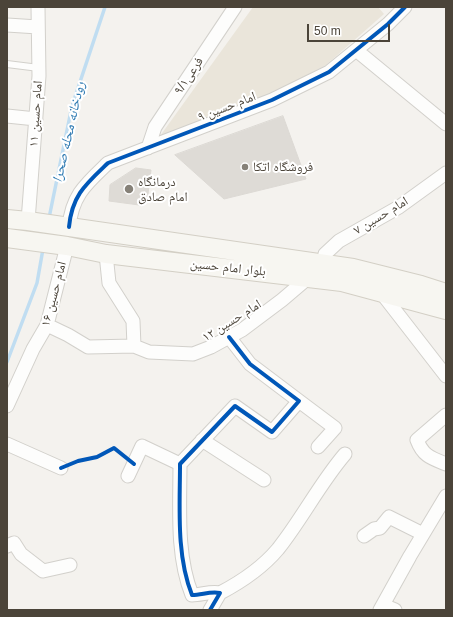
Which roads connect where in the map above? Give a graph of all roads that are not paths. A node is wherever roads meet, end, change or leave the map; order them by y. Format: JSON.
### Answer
{"nodes":[{"id":1,"x":38,"y":7,"type":"edge"},
{"id":2,"x":405,"y":7,"type":"edge"},
{"id":3,"x":231,"y":8,"type":"edge"},
{"id":4,"x":7,"y":25,"type":"edge"},
{"id":5,"x":38,"y":27,"type":"junction"},
{"id":6,"x":356,"y":50,"type":"junction"},
{"id":7,"x":7,"y":64,"type":"edge"},
{"id":8,"x":39,"y":68,"type":"junction"},
{"id":9,"x":7,"y":116,"type":"edge"},
{"id":10,"x":36,"y":119,"type":"junction"},
{"id":11,"x":446,"y":124,"type":"edge"},
{"id":12,"x":148,"y":148,"type":"junction"},
{"id":13,"x":446,"y":173,"type":"edge"},
{"id":14,"x":7,"y":219,"type":"edge"},
{"id":15,"x":28,"y":221,"type":"junction"},
{"id":16,"x":69,"y":227,"type":"junction"},
{"id":17,"x":7,"y":238,"type":"edge"},
{"id":18,"x":66,"y":246,"type":"junction"},
{"id":19,"x":106,"y":254,"type":"junction"},
{"id":20,"x":323,"y":264,"type":"junction"},
{"id":21,"x":308,"y":277,"type":"junction"},
{"id":22,"x":439,"y":289,"type":"edge"},
{"id":23,"x":380,"y":292,"type":"junction"},
{"id":24,"x":446,"y":310,"type":"edge"},
{"id":25,"x":47,"y":325,"type":"junction"},
{"id":26,"x":229,"y":337,"type":"junction"},
{"id":27,"x":134,"y":346,"type":"junction"},
{"id":28,"x":446,"y":376,"type":"edge"},
{"id":29,"x":299,"y":401,"type":"junction"},
{"id":30,"x":7,"y":406,"type":"edge"},
{"id":31,"x":446,"y":415,"type":"edge"},
{"id":32,"x":202,"y":440,"type":"junction"},
{"id":33,"x":7,"y":444,"type":"edge"},
{"id":34,"x":318,"y":447,"type":"dead end"},
{"id":35,"x":345,"y":454,"type":"dead end"},
{"id":36,"x":180,"y":464,"type":"junction"},
{"id":37,"x":446,"y":464,"type":"edge"},
{"id":38,"x":61,"y":468,"type":"dead end"},
{"id":39,"x":128,"y":476,"type":"dead end"},
{"id":40,"x":264,"y":480,"type":"dead end"},
{"id":41,"x":446,"y":496,"type":"edge"},
{"id":42,"x":423,"y":534,"type":"junction"},
{"id":43,"x":364,"y":536,"type":"dead end"},
{"id":44,"x":7,"y":546,"type":"edge"},
{"id":45,"x":70,"y":565,"type":"dead end"},
{"id":46,"x":220,"y":593,"type":"junction"},
{"id":47,"x":386,"y":608,"type":"edge"},
{"id":48,"x":210,"y":610,"type":"edge"}],
"edges":[{"from":1,"to":5,"type":"street","name":"امام حسین ۱۱"},
{"from":2,"to":6,"type":"street","name":"امام حسین ۹"},
{"from":3,"to":12,"type":"street","name":"فرعی۹/۱"},
{"from":4,"to":5,"type":"street"},
{"from":5,"to":8,"type":"street","name":"امام حسین ۱۱"},
{"from":6,"to":11,"type":"street"},
{"from":6,"to":12,"type":"street","name":"امام حسین ۹"},
{"from":7,"to":8,"type":"lane"},
{"from":8,"to":10,"type":"street","name":"امام حسین ۱۱"},
{"from":9,"to":10,"type":"street"},
{"from":10,"to":15,"type":"street","name":"امام حسین ۱۱"},
{"from":12,"to":16,"type":"street","name":"امام حسین ۹"},
{"from":13,"to":20,"type":"street","name":"امام حسین ۷"},
{"from":14,"to":15,"type":"main road","name":"بلوار امام حسین"},
{"from":15,"to":16,"type":"main road","name":"بلوار امام حسین"},
{"from":16,"to":20,"type":"main road","name":"بلوار امام حسین"},
{"from":17,"to":18,"type":"main road","name":"بلوار امام حسین"},
{"from":18,"to":19,"type":"main road","name":"بلوار امام حسین"},
{"from":18,"to":25,"type":"street","name":"امام حسین ۱۶"},
{"from":19,"to":21,"type":"main road","name":"بلوار امام حسین"},
{"from":19,"to":27,"type":"street"},
{"from":20,"to":22,"type":"main road","name":"بلوار امام حسین"},
{"from":21,"to":23,"type":"main road","name":"بلوار امام حسین"},
{"from":21,"to":26,"type":"street","name":"امام حسین ۱۲"},
{"from":23,"to":24,"type":"main road","name":"بلوار امام حسین"},
{"from":23,"to":28,"type":"street"},
{"from":25,"to":27,"type":"street","name":"امام حسین ۱۲"},
{"from":25,"to":30,"type":"street","name":"امام حسین ۱۶"},
{"from":26,"to":27,"type":"street","name":"امام حسین ۱۲"},
{"from":26,"to":29,"type":"street"},
{"from":29,"to":32,"type":"street"},
{"from":29,"to":34,"type":"street"},
{"from":31,"to":37,"type":"street"},
{"from":32,"to":36,"type":"street"},
{"from":32,"to":40,"type":"street"},
{"from":33,"to":38,"type":"street"},
{"from":35,"to":46,"type":"street"},
{"from":36,"to":39,"type":"street"},
{"from":36,"to":46,"type":"street"},
{"from":41,"to":42,"type":"street"},
{"from":42,"to":43,"type":"street"},
{"from":42,"to":47,"type":"street"},
{"from":44,"to":45,"type":"street"},
{"from":46,"to":48,"type":"street"}]}
